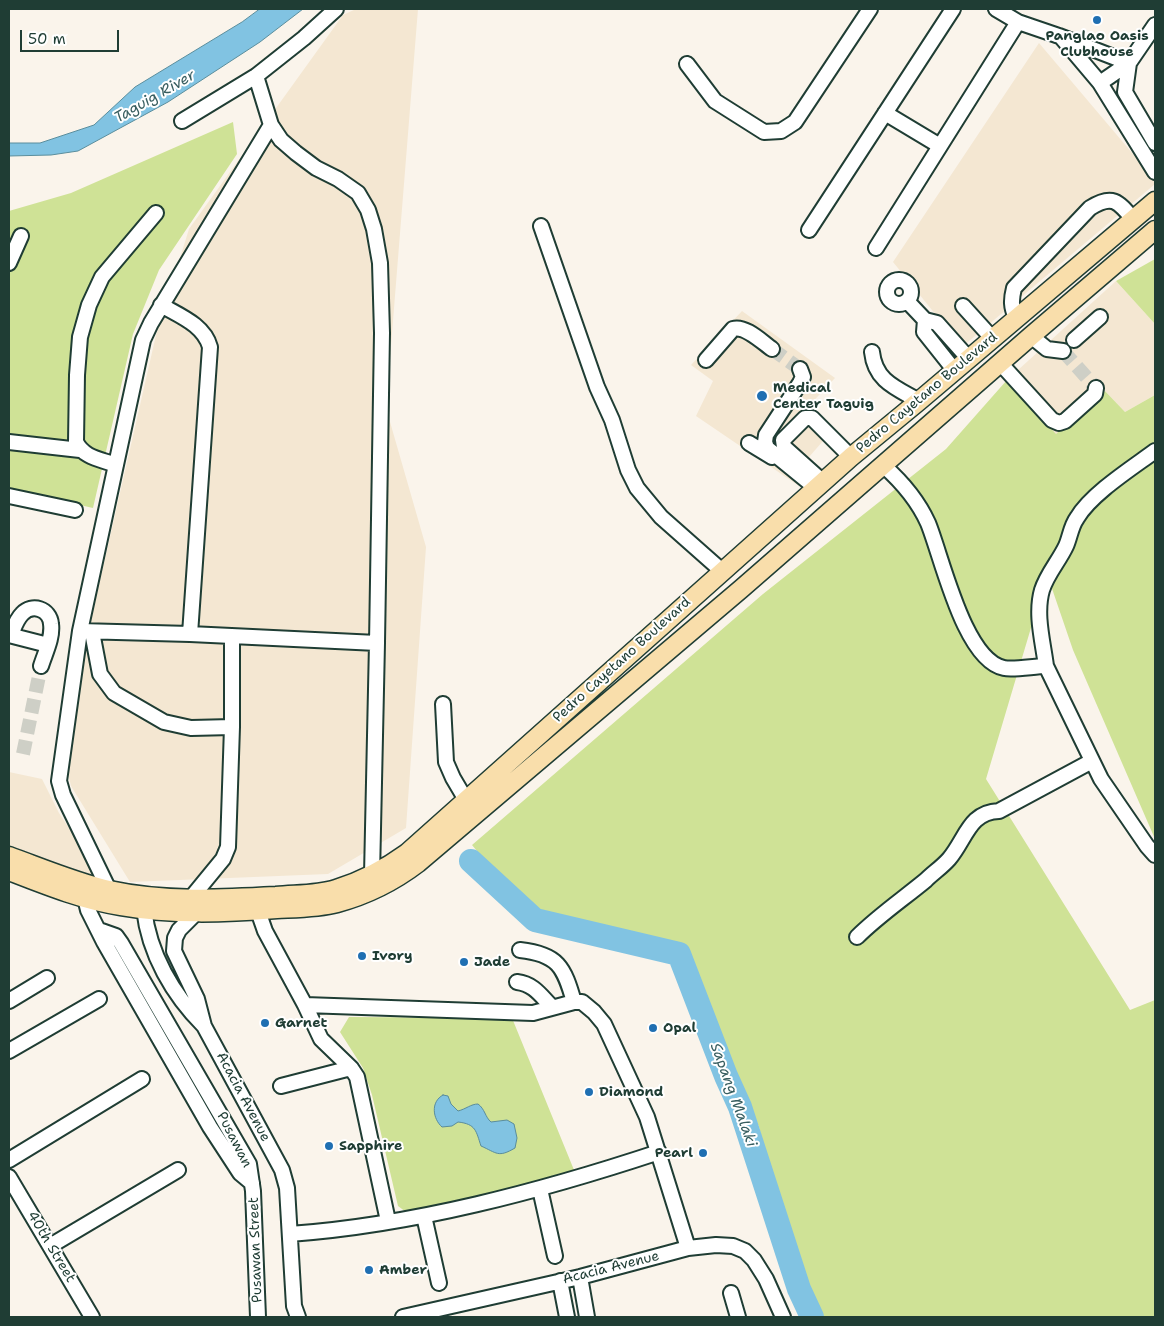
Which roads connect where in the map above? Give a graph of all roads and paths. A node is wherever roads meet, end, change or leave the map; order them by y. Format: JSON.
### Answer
{"nodes":[{"id":1,"x":336,"y":9,"type":"edge"},
{"id":2,"x":870,"y":9,"type":"edge"},
{"id":3,"x":952,"y":9,"type":"edge"},
{"id":4,"x":996,"y":9,"type":"edge"},
{"id":5,"x":1018,"y":22,"type":"junction"},
{"id":6,"x":1155,"y":25,"type":"edge"},
{"id":7,"x":1059,"y":36,"type":"junction"},
{"id":8,"x":1129,"y":63,"type":"junction"},
{"id":9,"x":687,"y":64,"type":"dead end"},
{"id":10,"x":256,"y":76,"type":"junction"},
{"id":11,"x":1100,"y":82,"type":"junction"},
{"id":12,"x":885,"y":113,"type":"junction"},
{"id":13,"x":182,"y":121,"type":"dead end"},
{"id":14,"x":271,"y":125,"type":"junction"},
{"id":15,"x":1155,"y":142,"type":"edge"},
{"id":16,"x":940,"y":146,"type":"junction"},
{"id":17,"x":1141,"y":149,"type":"junction"},
{"id":18,"x":1155,"y":172,"type":"edge"},
{"id":19,"x":1155,"y":201,"type":"edge"},
{"id":20,"x":156,"y":213,"type":"dead end"},
{"id":21,"x":1133,"y":219,"type":"junction"},
{"id":22,"x":541,"y":226,"type":"dead end"},
{"id":23,"x":809,"y":230,"type":"dead end"},
{"id":24,"x":1151,"y":234,"type":"edge"},
{"id":25,"x":21,"y":236,"type":"dead end"},
{"id":26,"x":876,"y":248,"type":"dead end"},
{"id":27,"x":9,"y":263,"type":"edge"},
{"id":28,"x":907,"y":301,"type":"dead end"},
{"id":29,"x":161,"y":305,"type":"junction"},
{"id":30,"x":963,"y":306,"type":"dead end"},
{"id":31,"x":1100,"y":317,"type":"dead end"},
{"id":32,"x":1016,"y":318,"type":"junction"},
{"id":33,"x":925,"y":320,"type":"junction"},
{"id":34,"x":1031,"y":336,"type":"junction"},
{"id":35,"x":992,"y":338,"type":"junction"},
{"id":36,"x":1074,"y":340,"type":"dead end"},
{"id":37,"x":772,"y":349,"type":"tunnel mouth"},
{"id":38,"x":1064,"y":350,"type":"tunnel mouth"},
{"id":39,"x":872,"y":352,"type":"dead end"},
{"id":40,"x":969,"y":359,"type":"junction"},
{"id":41,"x":706,"y":360,"type":"dead end"},
{"id":42,"x":1000,"y":364,"type":"junction"},
{"id":43,"x":800,"y":369,"type":"dead end"},
{"id":44,"x":955,"y":371,"type":"junction"},
{"id":45,"x":1096,"y":388,"type":"dead end"},
{"id":46,"x":919,"y":401,"type":"junction"},
{"id":47,"x":9,"y":442,"type":"edge"},
{"id":48,"x":749,"y":442,"type":"dead end"},
{"id":49,"x":80,"y":450,"type":"junction"},
{"id":50,"x":1155,"y":451,"type":"edge"},
{"id":51,"x":851,"y":457,"type":"junction"},
{"id":52,"x":116,"y":465,"type":"junction"},
{"id":53,"x":884,"y":466,"type":"junction"},
{"id":54,"x":795,"y":471,"type":"junction"},
{"id":55,"x":820,"y":486,"type":"junction"},
{"id":56,"x":9,"y":496,"type":"edge"},
{"id":57,"x":834,"y":509,"type":"junction"},
{"id":58,"x":75,"y":510,"type":"dead end"},
{"id":59,"x":722,"y":570,"type":"junction"},
{"id":60,"x":86,"y":631,"type":"junction"},
{"id":61,"x":190,"y":634,"type":"junction"},
{"id":62,"x":10,"y":635,"type":"edge"},
{"id":63,"x":232,"y":636,"type":"junction"},
{"id":64,"x":377,"y":643,"type":"junction"},
{"id":65,"x":48,"y":645,"type":"junction"},
{"id":66,"x":41,"y":666,"type":"tunnel mouth"},
{"id":67,"x":1046,"y":666,"type":"junction"},
{"id":68,"x":443,"y":704,"type":"dead end"},
{"id":69,"x":232,"y":726,"type":"junction"},
{"id":70,"x":1092,"y":761,"type":"junction"},
{"id":71,"x":466,"y":800,"type":"junction"},
{"id":72,"x":1151,"y":850,"type":"edge"},
{"id":73,"x":9,"y":856,"type":"edge"},
{"id":74,"x":9,"y":871,"type":"edge"},
{"id":75,"x":372,"y":875,"type":"junction"},
{"id":76,"x":110,"y":890,"type":"junction"},
{"id":77,"x":85,"y":898,"type":"junction"},
{"id":78,"x":194,"y":905,"type":"junction"},
{"id":79,"x":144,"y":909,"type":"junction"},
{"id":80,"x":258,"y":910,"type":"junction"},
{"id":81,"x":857,"y":937,"type":"dead end"},
{"id":82,"x":520,"y":950,"type":"dead end"},
{"id":83,"x":47,"y":978,"type":"dead end"},
{"id":84,"x":517,"y":982,"type":"dead end"},
{"id":85,"x":99,"y":999,"type":"dead end"},
{"id":86,"x":9,"y":1001,"type":"edge"},
{"id":87,"x":574,"y":1002,"type":"junction"},
{"id":88,"x":305,"y":1005,"type":"junction"},
{"id":89,"x":552,"y":1008,"type":"junction"},
{"id":90,"x":204,"y":1026,"type":"junction"},
{"id":91,"x":9,"y":1051,"type":"edge"},
{"id":92,"x":351,"y":1068,"type":"junction"},
{"id":93,"x":142,"y":1079,"type":"dead end"},
{"id":94,"x":281,"y":1086,"type":"dead end"},
{"id":95,"x":659,"y":1152,"type":"junction"},
{"id":96,"x":9,"y":1160,"type":"edge"},
{"id":97,"x":178,"y":1170,"type":"dead end"},
{"id":98,"x":9,"y":1177,"type":"edge"},
{"id":99,"x":252,"y":1183,"type":"joint"},
{"id":100,"x":540,"y":1189,"type":"junction"},
{"id":101,"x":424,"y":1216,"type":"junction"},
{"id":102,"x":388,"y":1221,"type":"junction"},
{"id":103,"x":290,"y":1234,"type":"junction"},
{"id":104,"x":50,"y":1246,"type":"junction"},
{"id":105,"x":688,"y":1248,"type":"junction"},
{"id":106,"x":555,"y":1256,"type":"dead end"},
{"id":107,"x":580,"y":1277,"type":"junction"},
{"id":108,"x":560,"y":1281,"type":"junction"},
{"id":109,"x":439,"y":1283,"type":"dead end"},
{"id":110,"x":731,"y":1293,"type":"dead end"},
{"id":111,"x":586,"y":1313,"type":"edge"},
{"id":112,"x":566,"y":1315,"type":"edge"},
{"id":113,"x":92,"y":1317,"type":"edge"},
{"id":114,"x":258,"y":1317,"type":"edge"},
{"id":115,"x":298,"y":1317,"type":"edge"},
{"id":116,"x":403,"y":1317,"type":"edge"},
{"id":117,"x":738,"y":1317,"type":"edge"},
{"id":118,"x":783,"y":1317,"type":"edge"}],
"edges":[{"from":1,"to":10,"type":"street"},
{"from":2,"to":9,"type":"street"},
{"from":3,"to":12,"type":"street"},
{"from":4,"to":5,"type":"street"},
{"from":5,"to":7,"type":"street"},
{"from":5,"to":16,"type":"street"},
{"from":6,"to":8,"type":"street"},
{"from":7,"to":8,"type":"street"},
{"from":7,"to":11,"type":"street"},
{"from":8,"to":11,"type":"street"},
{"from":8,"to":15,"type":"street"},
{"from":10,"to":13,"type":"street"},
{"from":10,"to":14,"type":"street"},
{"from":11,"to":17,"type":"street"},
{"from":12,"to":16,"type":"street"},
{"from":12,"to":23,"type":"street"},
{"from":14,"to":29,"type":"street"},
{"from":14,"to":64,"type":"street"},
{"from":15,"to":17,"type":"street"},
{"from":16,"to":26,"type":"street"},
{"from":17,"to":18,"type":"street"},
{"from":19,"to":21,"type":"main road","name":"Pedro Cayetano Boulevard"},
{"from":20,"to":49,"type":"street"},
{"from":21,"to":24,"type":"main road"},
{"from":21,"to":32,"type":"main road","name":"Pedro Cayetano Boulevard"},
{"from":21,"to":32,"type":"street"},
{"from":22,"to":59,"type":"street"},
{"from":24,"to":34,"type":"main road","name":"Pedro Cayetano Boulevard"},
{"from":25,"to":27,"type":"street"},
{"from":28,"to":33,"type":"street"},
{"from":29,"to":52,"type":"street"},
{"from":29,"to":61,"type":"street"},
{"from":30,"to":35,"type":"street"},
{"from":31,"to":36,"type":"street"},
{"from":32,"to":35,"type":"main road","name":"Pedro Cayetano Boulevard"},
{"from":33,"to":40,"type":"street"},
{"from":33,"to":44,"type":"street"},
{"from":34,"to":38,"type":"street"},
{"from":34,"to":42,"type":"main road","name":"Pedro Cayetano Boulevard"},
{"from":35,"to":40,"type":"main road","name":"Pedro Cayetano Boulevard"},
{"from":37,"to":41,"type":"street"},
{"from":39,"to":46,"type":"street"},
{"from":40,"to":44,"type":"main road","name":"Pedro Cayetano Boulevard"},
{"from":42,"to":45,"type":"street"},
{"from":42,"to":53,"type":"main road","name":"Pedro Cayetano Boulevard"},
{"from":43,"to":54,"type":"street"},
{"from":44,"to":46,"type":"main road","name":"Pedro Cayetano Boulevard"},
{"from":46,"to":51,"type":"main road","name":"Pedro Cayetano Boulevard"},
{"from":47,"to":49,"type":"street"},
{"from":48,"to":54,"type":"street"},
{"from":49,"to":52,"type":"street"},
{"from":50,"to":67,"type":"street"},
{"from":51,"to":55,"type":"main road","name":"Pedro Cayetano Boulevard"},
{"from":51,"to":55,"type":"street"},
{"from":52,"to":60,"type":"street"},
{"from":53,"to":57,"type":"main road","name":"Pedro Cayetano Boulevard"},
{"from":53,"to":67,"type":"street"},
{"from":54,"to":55,"type":"street"},
{"from":55,"to":57,"type":"main road"},
{"from":55,"to":59,"type":"main road","name":"Pedro Cayetano Boulevard"},
{"from":56,"to":58,"type":"street"},
{"from":57,"to":80,"type":"main road","name":"Pedro Cayetano Boulevard"},
{"from":59,"to":71,"type":"main road","name":"Pedro Cayetano Boulevard"},
{"from":60,"to":61,"type":"street"},
{"from":60,"to":69,"type":"street"},
{"from":60,"to":76,"type":"street"},
{"from":61,"to":63,"type":"street"},
{"from":62,"to":65,"type":"street"},
{"from":62,"to":65,"type":"street"},
{"from":63,"to":64,"type":"street"},
{"from":63,"to":69,"type":"street","name":"Acacia Avenue"},
{"from":64,"to":75,"type":"street"},
{"from":65,"to":66,"type":"street"},
{"from":67,"to":70,"type":"street"},
{"from":68,"to":71,"type":"street"},
{"from":69,"to":78,"type":"street","name":"Acacia Avenue"},
{"from":70,"to":72,"type":"street"},
{"from":70,"to":81,"type":"street"},
{"from":71,"to":75,"type":"main road","name":"Pedro Cayetano Boulevard"},
{"from":73,"to":76,"type":"main road","name":"Pedro Cayetano Boulevard"},
{"from":74,"to":77,"type":"main road","name":"Pedro Cayetano Boulevard"},
{"from":75,"to":78,"type":"main road","name":"Pedro Cayetano Boulevard"},
{"from":76,"to":78,"type":"main road","name":"Pedro Cayetano Boulevard"},
{"from":77,"to":79,"type":"main road","name":"Pedro Cayetano Boulevard"},
{"from":77,"to":99,"type":"street","name":"Pusawan"},
{"from":78,"to":79,"type":"main road","name":"Pedro Cayetano Boulevard"},
{"from":78,"to":80,"type":"main road","name":"Pedro Cayetano Boulevard"},
{"from":78,"to":90,"type":"street","name":"Acacia Avenue"},
{"from":79,"to":90,"type":"street","name":"Acacia Avenue"},
{"from":80,"to":88,"type":"street"},
{"from":82,"to":87,"type":"street"},
{"from":83,"to":86,"type":"street"},
{"from":84,"to":89,"type":"street"},
{"from":85,"to":91,"type":"street"},
{"from":87,"to":89,"type":"street"},
{"from":87,"to":95,"type":"street"},
{"from":88,"to":89,"type":"street"},
{"from":88,"to":92,"type":"street"},
{"from":90,"to":103,"type":"street","name":"Acacia Avenue"},
{"from":92,"to":94,"type":"street"},
{"from":92,"to":102,"type":"street"},
{"from":93,"to":96,"type":"street"},
{"from":95,"to":100,"type":"street"},
{"from":95,"to":105,"type":"street"},
{"from":97,"to":104,"type":"street"},
{"from":98,"to":104,"type":"street","name":"40th Street"},
{"from":99,"to":114,"type":"street","name":"Pusawan Street"},
{"from":100,"to":101,"type":"street"},
{"from":100,"to":106,"type":"street"},
{"from":101,"to":102,"type":"street"},
{"from":101,"to":109,"type":"street"},
{"from":102,"to":103,"type":"street"},
{"from":103,"to":115,"type":"street","name":"Acacia Avenue"},
{"from":104,"to":113,"type":"street","name":"40th Street"},
{"from":105,"to":107,"type":"street","name":"Acacia Avenue"},
{"from":105,"to":118,"type":"street","name":"Acacia Avenue"},
{"from":107,"to":108,"type":"street","name":"Acacia Avenue"},
{"from":107,"to":111,"type":"street"},
{"from":108,"to":112,"type":"street"},
{"from":108,"to":116,"type":"street","name":"Acacia Avenue"},
{"from":110,"to":117,"type":"street"},
{"from":111,"to":112,"type":"street"}]}
